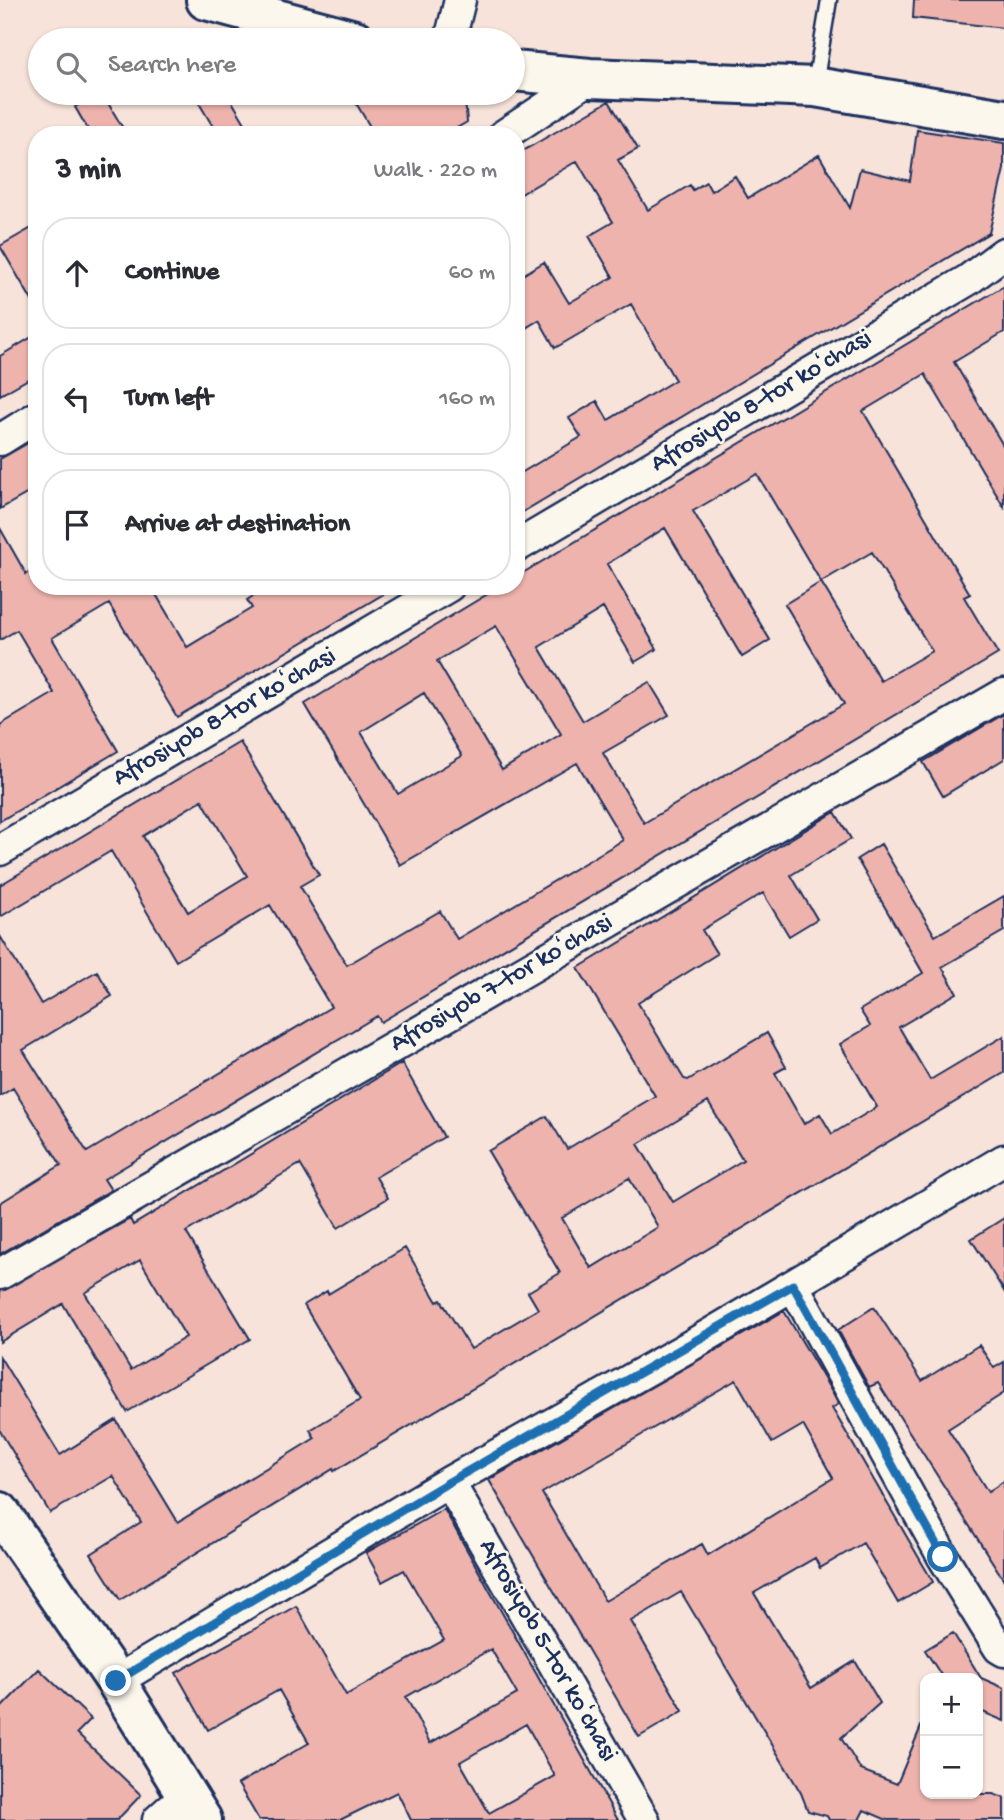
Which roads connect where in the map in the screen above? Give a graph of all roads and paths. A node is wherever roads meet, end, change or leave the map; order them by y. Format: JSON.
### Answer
{"nodes":[{"id":1,"x":206,"y":0,"type":"edge"},
{"id":2,"x":460,"y":0,"type":"edge"},
{"id":3,"x":829,"y":0,"type":"edge"},
{"id":4,"x":310,"y":28,"type":"edge"},
{"id":5,"x":453,"y":28,"type":"edge"},
{"id":6,"x":525,"y":72,"type":"edge"},
{"id":7,"x":590,"y":78,"type":"junction"},
{"id":8,"x":815,"y":87,"type":"junction"},
{"id":9,"x":1004,"y":119,"type":"edge"},
{"id":10,"x":518,"y":126,"type":"edge"},
{"id":11,"x":1004,"y":253,"type":"edge"},
{"id":12,"x":28,"y":423,"type":"edge"},
{"id":13,"x":0,"y":440,"type":"edge"},
{"id":14,"x":525,"y":542,"type":"edge"},
{"id":15,"x":434,"y":595,"type":"edge"},
{"id":16,"x":1004,"y":694,"type":"edge"},
{"id":17,"x":0,"y":850,"type":"edge"},
{"id":18,"x":1004,"y":1160,"type":"edge"},
{"id":19,"x":0,"y":1274,"type":"edge"},
{"id":20,"x":793,"y":1285,"type":"junction"},
{"id":21,"x":449,"y":1482,"type":"junction"},
{"id":22,"x":5,"y":1534,"type":"edge"},
{"id":23,"x":1004,"y":1651,"type":"edge"},
{"id":24,"x":116,"y":1681,"type":"junction"},
{"id":25,"x":195,"y":1807,"type":"edge"},
{"id":26,"x":158,"y":1820,"type":"edge"},
{"id":27,"x":644,"y":1820,"type":"edge"}],
"edges":[{"from":1,"to":4,"type":"street"},
{"from":2,"to":5,"type":"street"},
{"from":3,"to":8,"type":"lane"},
{"from":6,"to":7,"type":"street"},
{"from":7,"to":8,"type":"street"},
{"from":7,"to":10,"type":"street"},
{"from":8,"to":9,"type":"street"},
{"from":11,"to":14,"type":"street","name":"Afrosiyob 8-tor koʻchasi"},
{"from":12,"to":13,"type":"street"},
{"from":15,"to":17,"type":"street","name":"Afrosiyob 8-tor koʻchasi"},
{"from":16,"to":19,"type":"street","name":"Afrosiyob 7-tor koʻchasi"},
{"from":18,"to":20,"type":"street"},
{"from":20,"to":21,"type":"street"},
{"from":20,"to":23,"type":"street"},
{"from":21,"to":24,"type":"street"},
{"from":21,"to":27,"type":"street","name":"Afrosiyob 5-tor koʻchasi"},
{"from":22,"to":24,"type":"street"},
{"from":24,"to":25,"type":"street"},
{"from":25,"to":26,"type":"street"}]}
